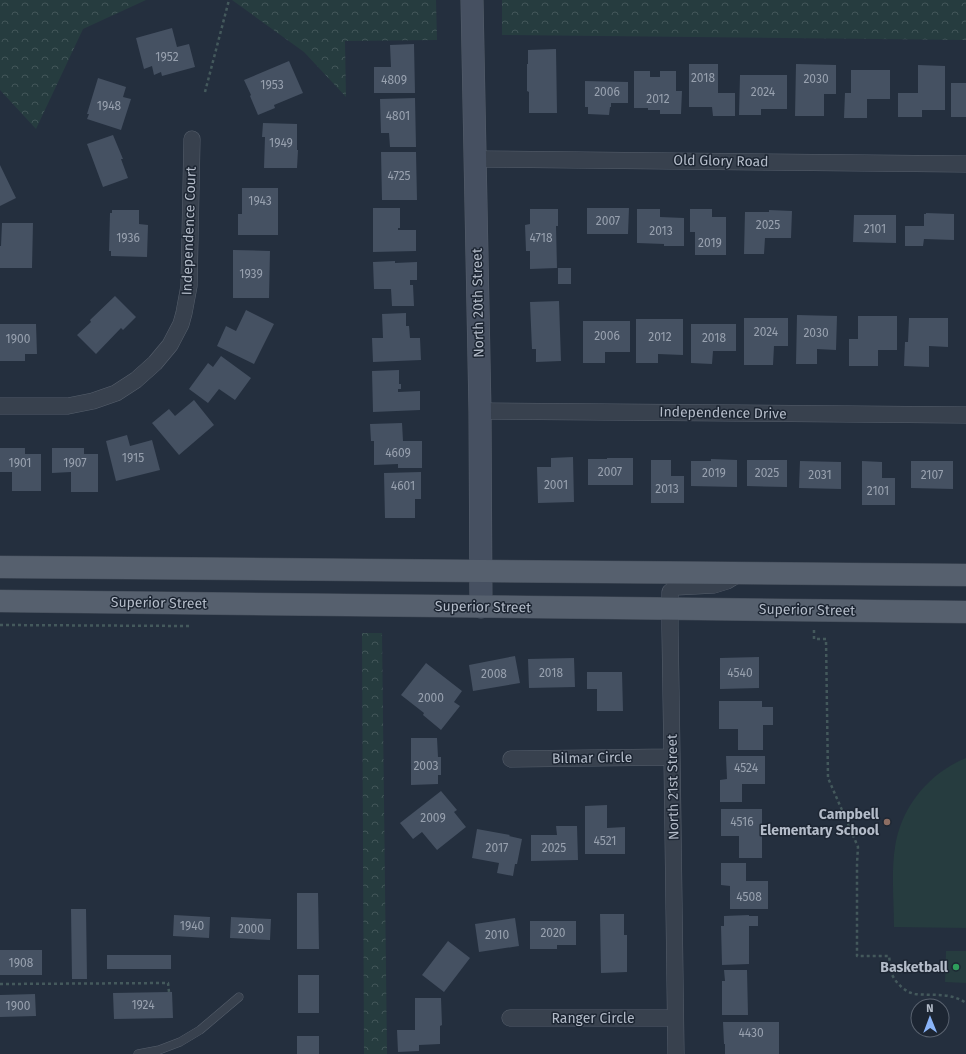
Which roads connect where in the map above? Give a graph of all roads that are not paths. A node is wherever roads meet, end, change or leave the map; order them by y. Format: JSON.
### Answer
{"nodes":[{"id":1,"x":472,"y":0,"type":"edge"},
{"id":2,"x":192,"y":139,"type":"dead end"},
{"id":3,"x":476,"y":159,"type":"junction"},
{"id":4,"x":966,"y":164,"type":"edge"},
{"id":5,"x":0,"y":406,"type":"edge"},
{"id":6,"x":480,"y":411,"type":"junction"},
{"id":7,"x":966,"y":415,"type":"edge"},
{"id":8,"x":0,"y":567,"type":"edge"},
{"id":9,"x":481,"y":571,"type":"junction"},
{"id":10,"x":738,"y":573,"type":"junction"},
{"id":11,"x":966,"y":575,"type":"edge"},
{"id":12,"x":0,"y":601,"type":"edge"},
{"id":13,"x":481,"y":607,"type":"junction"},
{"id":14,"x":670,"y":609,"type":"junction"},
{"id":15,"x":966,"y":612,"type":"edge"},
{"id":16,"x":672,"y":757,"type":"junction"},
{"id":17,"x":511,"y":759,"type":"dead end"},
{"id":18,"x":239,"y":997,"type":"dead end"},
{"id":19,"x":510,"y":1018,"type":"dead end"},
{"id":20,"x":675,"y":1018,"type":"junction"},
{"id":21,"x":138,"y":1054,"type":"edge"},
{"id":22,"x":676,"y":1054,"type":"edge"}],
"edges":[{"from":1,"to":3,"type":"street","name":"North 20th Street"},
{"from":2,"to":5,"type":"street","name":"Independence Court"},
{"from":3,"to":4,"type":"street","name":"Old Glory Road"},
{"from":3,"to":6,"type":"street","name":"North 20th Street"},
{"from":6,"to":7,"type":"street","name":"Independence Drive"},
{"from":6,"to":9,"type":"street","name":"North 20th Street"},
{"from":8,"to":9,"type":"main road"},
{"from":9,"to":10,"type":"main road"},
{"from":9,"to":13,"type":"street","name":"North 20th Street"},
{"from":10,"to":11,"type":"main road"},
{"from":10,"to":14,"type":"street","name":"North 21st Street"},
{"from":12,"to":13,"type":"main road","name":"Superior Street"},
{"from":13,"to":14,"type":"main road","name":"Superior Street"},
{"from":14,"to":15,"type":"main road","name":"Superior Street"},
{"from":14,"to":16,"type":"street","name":"North 21st Street"},
{"from":16,"to":17,"type":"street","name":"Bilmar Circle"},
{"from":16,"to":20,"type":"street","name":"North 21st Street"},
{"from":18,"to":21,"type":"lane"},
{"from":19,"to":20,"type":"street","name":"Ranger Circle"},
{"from":20,"to":22,"type":"street","name":"North 21st Street"}]}
